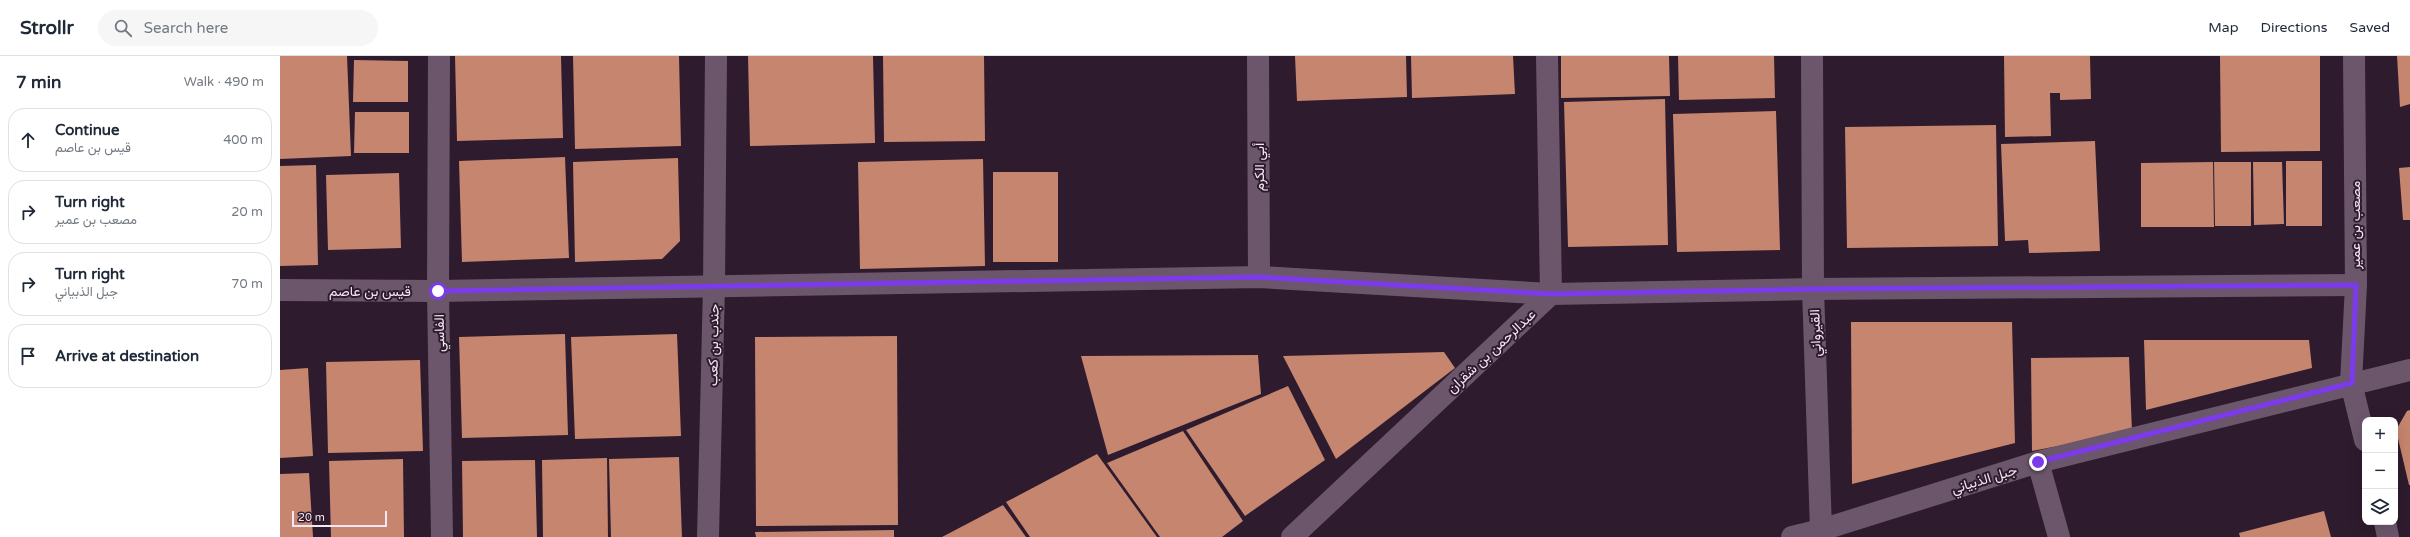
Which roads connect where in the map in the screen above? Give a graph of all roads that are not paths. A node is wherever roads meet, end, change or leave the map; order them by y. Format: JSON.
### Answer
{"nodes":[{"id":1,"x":439,"y":56,"type":"edge"},
{"id":2,"x":716,"y":56,"type":"edge"},
{"id":3,"x":1258,"y":56,"type":"edge"},
{"id":4,"x":1547,"y":56,"type":"edge"},
{"id":5,"x":1812,"y":56,"type":"edge"},
{"id":6,"x":2354,"y":56,"type":"edge"},
{"id":7,"x":1259,"y":277,"type":"junction"},
{"id":8,"x":2356,"y":285,"type":"junction"},
{"id":9,"x":714,"y":286,"type":"junction"},
{"id":10,"x":1813,"y":289,"type":"junction"},
{"id":11,"x":280,"y":290,"type":"edge"},
{"id":12,"x":438,"y":291,"type":"junction"},
{"id":13,"x":1551,"y":294,"type":"junction"},
{"id":14,"x":2410,"y":370,"type":"edge"},
{"id":15,"x":2352,"y":383,"type":"junction"},
{"id":16,"x":2362,"y":427,"type":"edge"},
{"id":17,"x":2038,"y":462,"type":"junction"},
{"id":18,"x":2386,"y":525,"type":"edge"},
{"id":19,"x":1820,"y":534,"type":"edge"},
{"id":20,"x":442,"y":537,"type":"edge"},
{"id":21,"x":708,"y":537,"type":"edge"},
{"id":22,"x":1292,"y":537,"type":"edge"},
{"id":23,"x":1792,"y":537,"type":"edge"},
{"id":24,"x":2059,"y":537,"type":"edge"},
{"id":25,"x":2388,"y":537,"type":"edge"}],
"edges":[{"from":1,"to":12,"type":"street","name":"الفاسي"},
{"from":2,"to":9,"type":"street","name":"جندب بن كعب"},
{"from":3,"to":7,"type":"street","name":"أبي الكرم"},
{"from":4,"to":13,"type":"street"},
{"from":5,"to":10,"type":"street","name":"القيرواني"},
{"from":6,"to":8,"type":"street","name":"مصعب بن عمير"},
{"from":7,"to":9,"type":"street","name":"قيس بن عاصم"},
{"from":7,"to":13,"type":"street","name":"قيس بن عاصم"},
{"from":8,"to":10,"type":"street","name":"قيس بن عاصم"},
{"from":8,"to":15,"type":"street","name":"مصعب بن عمير"},
{"from":9,"to":12,"type":"street","name":"قيس بن عاصم"},
{"from":9,"to":21,"type":"street","name":"جندب بن كعب"},
{"from":10,"to":13,"type":"street","name":"قيس بن عاصم"},
{"from":10,"to":19,"type":"street","name":"القيرواني"},
{"from":11,"to":12,"type":"street","name":"قيس بن عاصم"},
{"from":12,"to":20,"type":"street","name":"الفاسي"},
{"from":13,"to":22,"type":"street","name":"عبدالرحمن بن شقران"},
{"from":14,"to":15,"type":"street","name":"جبل الذبياني"},
{"from":15,"to":16,"type":"street","name":"مصعب بن عمير"},
{"from":15,"to":17,"type":"street","name":"جبل الذبياني"},
{"from":17,"to":19,"type":"street","name":"جبل الذبياني"},
{"from":17,"to":24,"type":"street"},
{"from":18,"to":25,"type":"street"},
{"from":19,"to":23,"type":"street","name":"جبل الذبياني"}]}
